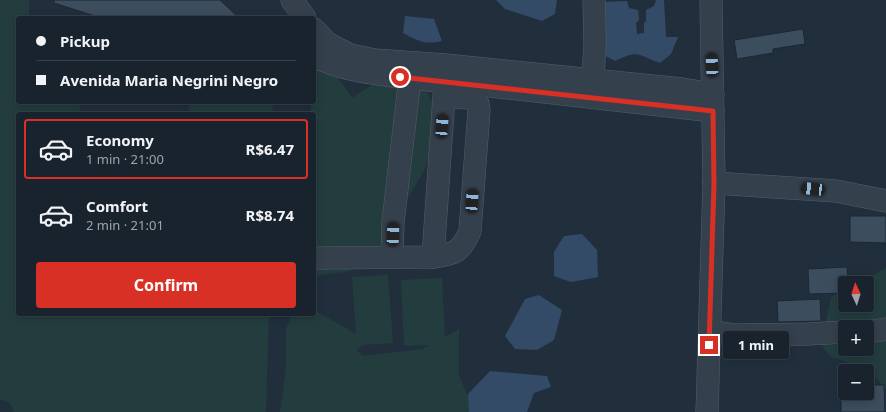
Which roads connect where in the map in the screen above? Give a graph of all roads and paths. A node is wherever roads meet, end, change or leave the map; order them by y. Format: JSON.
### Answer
{"nodes":[{"id":1,"x":292,"y":0,"type":"edge"},
{"id":2,"x":594,"y":0,"type":"edge"},
{"id":3,"x":710,"y":0,"type":"edge"},
{"id":4,"x":303,"y":16,"type":"edge"},
{"id":5,"x":317,"y":44,"type":"edge"},
{"id":6,"x":410,"y":78,"type":"junction"},
{"id":7,"x":445,"y":82,"type":"junction"},
{"id":8,"x":593,"y":88,"type":"junction"},
{"id":9,"x":713,"y":102,"type":"junction"},
{"id":10,"x":714,"y":184,"type":"junction"},
{"id":11,"x":886,"y":201,"type":"edge"},
{"id":12,"x":392,"y":257,"type":"junction"},
{"id":13,"x":433,"y":257,"type":"junction"},
{"id":14,"x":320,"y":258,"type":"dead end"},
{"id":15,"x":886,"y":329,"type":"edge"},
{"id":16,"x":710,"y":331,"type":"junction"},
{"id":17,"x":874,"y":331,"type":"edge"},
{"id":18,"x":838,"y":332,"type":"edge"},
{"id":19,"x":708,"y":412,"type":"edge"}],
"edges":[{"from":1,"to":4,"type":"street"},
{"from":2,"to":8,"type":"street"},
{"from":3,"to":9,"type":"street"},
{"from":5,"to":6,"type":"street"},
{"from":5,"to":7,"type":"street"},
{"from":6,"to":7,"type":"street"},
{"from":6,"to":12,"type":"street"},
{"from":7,"to":8,"type":"street"},
{"from":7,"to":13,"type":"street"},
{"from":7,"to":13,"type":"street"},
{"from":8,"to":9,"type":"street"},
{"from":9,"to":10,"type":"street"},
{"from":10,"to":11,"type":"street"},
{"from":10,"to":16,"type":"street"},
{"from":12,"to":13,"type":"street"},
{"from":12,"to":14,"type":"street"},
{"from":15,"to":17,"type":"street"},
{"from":16,"to":18,"type":"street"},
{"from":16,"to":19,"type":"street"}]}
